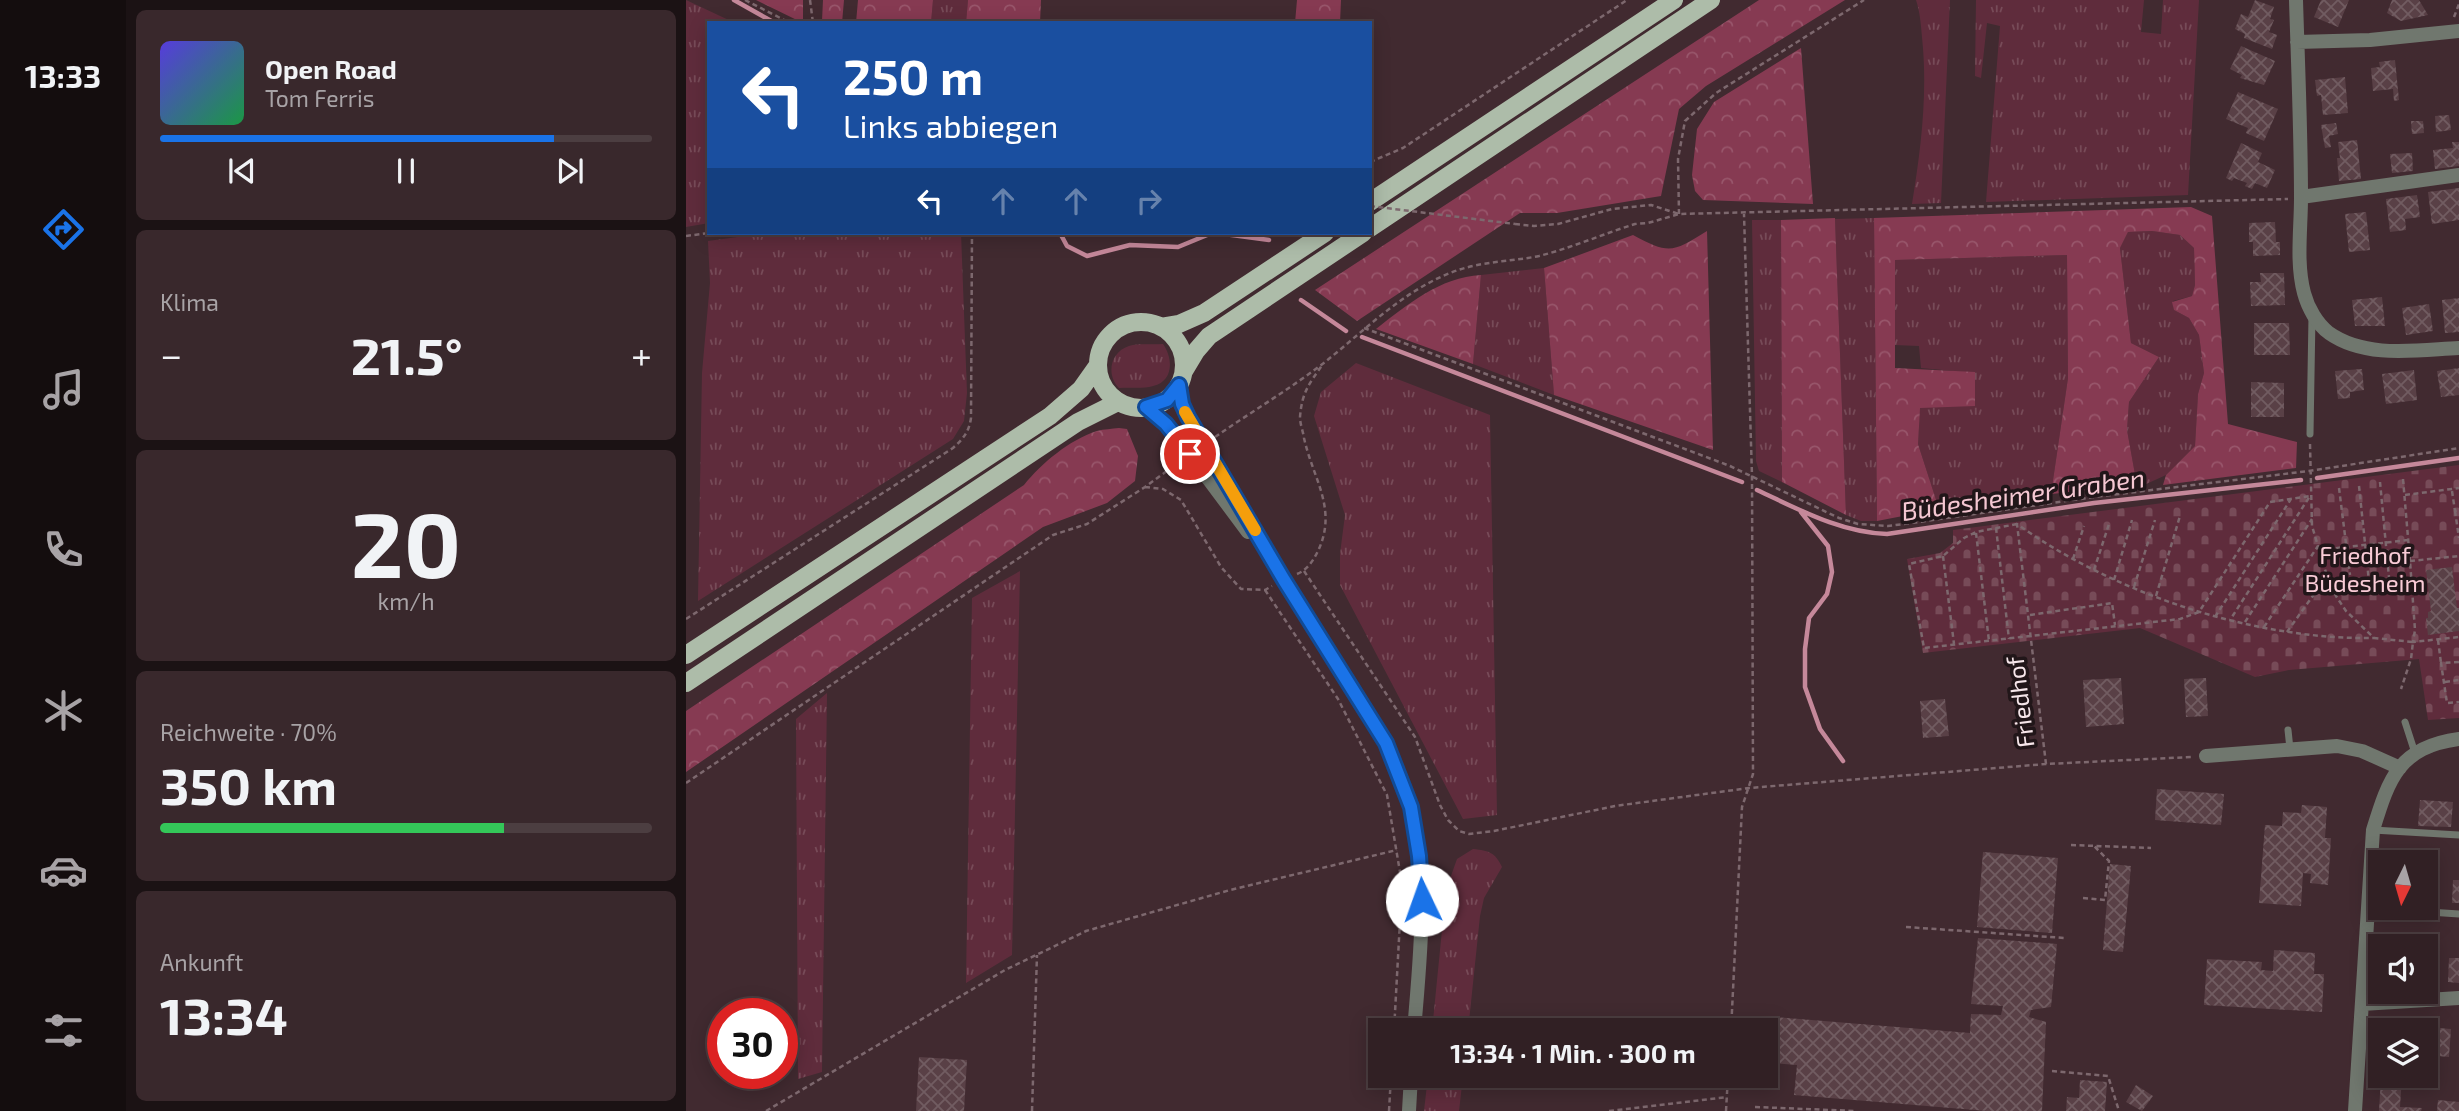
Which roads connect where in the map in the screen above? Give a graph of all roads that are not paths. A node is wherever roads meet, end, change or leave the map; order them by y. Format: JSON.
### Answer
{"nodes":[{"id":1,"x":1674,"y":0,"type":"edge"},
{"id":2,"x":1711,"y":0,"type":"edge"},
{"id":3,"x":2295,"y":0,"type":"edge"},
{"id":4,"x":2459,"y":31,"type":"edge"},
{"id":5,"x":2297,"y":42,"type":"junction"},
{"id":6,"x":2459,"y":175,"type":"edge"},
{"id":7,"x":2301,"y":197,"type":"junction"},
{"id":8,"x":1372,"y":203,"type":"edge"},
{"id":9,"x":1372,"y":227,"type":"edge"},
{"id":10,"x":1322,"y":235,"type":"edge"},
{"id":11,"x":1360,"y":235,"type":"edge"},
{"id":12,"x":2312,"y":314,"type":"junction"},
{"id":13,"x":1161,"y":327,"type":"junction"},
{"id":14,"x":2459,"y":348,"type":"edge"},
{"id":15,"x":1098,"y":365,"type":"junction"},
{"id":16,"x":1182,"y":378,"type":"junction"},
{"id":17,"x":1118,"y":402,"type":"junction"},
{"id":18,"x":1146,"y":407,"type":"junction"},
{"id":19,"x":2310,"y":434,"type":"road end"},
{"id":20,"x":1284,"y":580,"type":"junction"},
{"id":21,"x":686,"y":655,"type":"edge"},
{"id":22,"x":686,"y":683,"type":"edge"},
{"id":23,"x":2405,"y":722,"type":"dead end"},
{"id":24,"x":2288,"y":730,"type":"dead end"},
{"id":25,"x":2459,"y":739,"type":"edge"},
{"id":26,"x":2290,"y":749,"type":"junction"},
{"id":27,"x":2416,"y":753,"type":"junction"},
{"id":28,"x":2206,"y":756,"type":"road end"},
{"id":29,"x":2400,"y":768,"type":"junction"},
{"id":30,"x":2373,"y":830,"type":"junction"},
{"id":31,"x":2459,"y":835,"type":"edge"},
{"id":32,"x":2372,"y":850,"type":"edge"},
{"id":33,"x":2438,"y":913,"type":"edge"},
{"id":34,"x":2459,"y":914,"type":"edge"},
{"id":35,"x":2368,"y":920,"type":"edge"},
{"id":36,"x":2459,"y":998,"type":"edge"},
{"id":37,"x":2362,"y":1004,"type":"junction"},
{"id":38,"x":1415,"y":1018,"type":"edge"},
{"id":39,"x":1410,"y":1088,"type":"edge"},
{"id":40,"x":1409,"y":1111,"type":"edge"},
{"id":41,"x":2355,"y":1111,"type":"edge"}],
"edges":[{"from":1,"to":8,"type":"main road"},
{"from":2,"to":9,"type":"main road"},
{"from":3,"to":5,"type":"street"},
{"from":4,"to":5,"type":"street"},
{"from":5,"to":7,"type":"street"},
{"from":6,"to":7,"type":"street"},
{"from":7,"to":12,"type":"street"},
{"from":10,"to":13,"type":"main road"},
{"from":11,"to":16,"type":"main road"},
{"from":12,"to":14,"type":"street"},
{"from":12,"to":19,"type":"lane"},
{"from":13,"to":15,"type":"main road"},
{"from":13,"to":16,"type":"main road"},
{"from":15,"to":17,"type":"main road"},
{"from":15,"to":21,"type":"main road"},
{"from":16,"to":18,"type":"main road"},
{"from":16,"to":20,"type":"street"},
{"from":17,"to":18,"type":"main road"},
{"from":17,"to":22,"type":"main road"},
{"from":18,"to":20,"type":"street"},
{"from":20,"to":38,"type":"street"},
{"from":23,"to":27,"type":"lane"},
{"from":24,"to":26,"type":"lane"},
{"from":25,"to":27,"type":"street"},
{"from":26,"to":28,"type":"street"},
{"from":26,"to":29,"type":"street"},
{"from":27,"to":29,"type":"street"},
{"from":29,"to":30,"type":"street"},
{"from":30,"to":31,"type":"lane"},
{"from":30,"to":32,"type":"street"},
{"from":33,"to":34,"type":"lane"},
{"from":35,"to":37,"type":"street"},
{"from":36,"to":37,"type":"street"},
{"from":37,"to":41,"type":"street"},
{"from":39,"to":40,"type":"street"}]}
